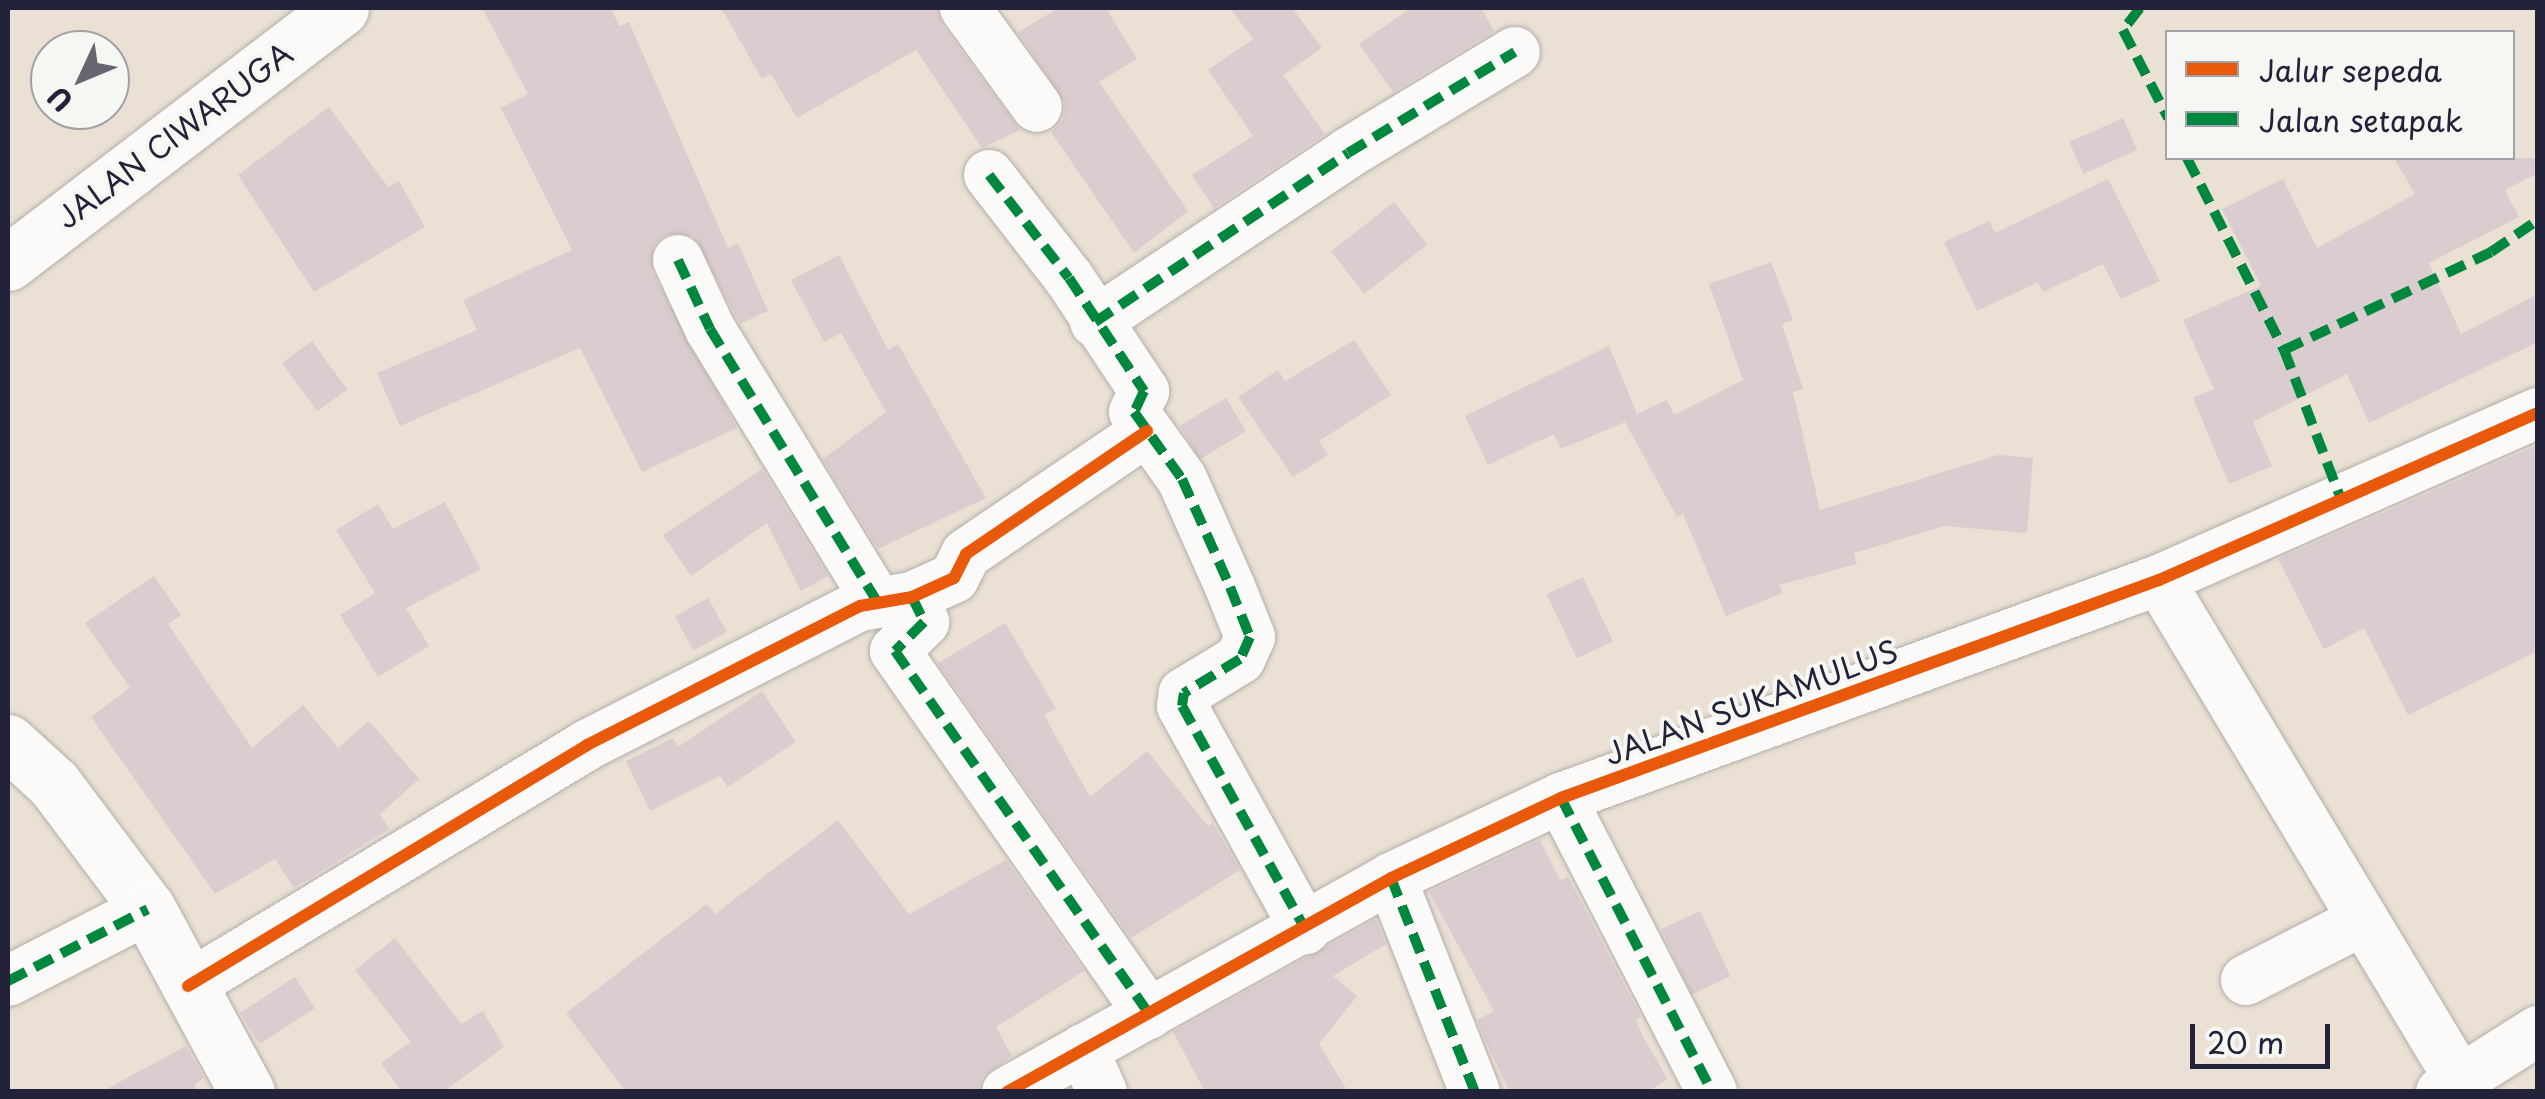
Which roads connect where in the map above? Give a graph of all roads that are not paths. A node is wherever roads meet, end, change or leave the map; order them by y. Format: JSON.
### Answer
{"nodes":[{"id":1,"x":342,"y":8,"type":"edge"},
{"id":2,"x":965,"y":8,"type":"edge"},
{"id":3,"x":1516,"y":52,"type":"dead end"},
{"id":4,"x":1037,"y":107,"type":"dead end"},
{"id":5,"x":989,"y":175,"type":"dead end"},
{"id":6,"x":678,"y":260,"type":"dead end"},
{"id":7,"x":8,"y":263,"type":"edge"},
{"id":8,"x":1095,"y":322,"type":"junction"},
{"id":9,"x":2538,"y":413,"type":"edge"},
{"id":10,"x":1148,"y":431,"type":"junction"},
{"id":11,"x":2158,"y":580,"type":"junction"},
{"id":12,"x":895,"y":600,"type":"junction"},
{"id":13,"x":8,"y":742,"type":"edge"},
{"id":14,"x":1561,"y":798,"type":"junction"},
{"id":15,"x":1390,"y":878,"type":"junction"},
{"id":16,"x":148,"y":909,"type":"junction"},
{"id":17,"x":2360,"y":922,"type":"junction"},
{"id":18,"x":1305,"y":929,"type":"junction"},
{"id":19,"x":2246,"y":980,"type":"dead end"},
{"id":20,"x":8,"y":981,"type":"edge"},
{"id":21,"x":188,"y":986,"type":"junction"},
{"id":22,"x":1148,"y":1014,"type":"junction"},
{"id":23,"x":2538,"y":1031,"type":"edge"},
{"id":24,"x":1093,"y":1070,"type":"edge"},
{"id":25,"x":2456,"y":1088,"type":"edge"},
{"id":26,"x":247,"y":1092,"type":"edge"},
{"id":27,"x":1008,"y":1092,"type":"edge"},
{"id":28,"x":1475,"y":1092,"type":"edge"},
{"id":29,"x":1712,"y":1092,"type":"edge"}],
"edges":[{"from":1,"to":7,"type":"street","name":"JALAN CIWARUGA"},
{"from":2,"to":4,"type":"street"},
{"from":3,"to":8,"type":"street"},
{"from":5,"to":8,"type":"street"},
{"from":6,"to":12,"type":"street"},
{"from":8,"to":10,"type":"street"},
{"from":9,"to":11,"type":"street","name":"JALAN SUKAMULUS"},
{"from":10,"to":12,"type":"street"},
{"from":10,"to":18,"type":"street"},
{"from":11,"to":14,"type":"street","name":"JALAN SUKAMULUS"},
{"from":11,"to":17,"type":"street"},
{"from":12,"to":21,"type":"street"},
{"from":12,"to":22,"type":"street"},
{"from":13,"to":16,"type":"street"},
{"from":14,"to":15,"type":"street","name":"JALAN SUKAMULUS"},
{"from":14,"to":29,"type":"street"},
{"from":15,"to":18,"type":"street","name":"JALAN SUKAMULUS"},
{"from":15,"to":28,"type":"street"},
{"from":16,"to":20,"type":"street"},
{"from":16,"to":21,"type":"street"},
{"from":17,"to":19,"type":"street"},
{"from":17,"to":25,"type":"street"},
{"from":18,"to":22,"type":"street","name":"JALAN SUKAMULUS"},
{"from":21,"to":26,"type":"street"},
{"from":22,"to":24,"type":"street","name":"JALAN SUKAMULUS"},
{"from":23,"to":25,"type":"street"},
{"from":24,"to":27,"type":"street","name":"JALAN SUKAMULUS"}]}
